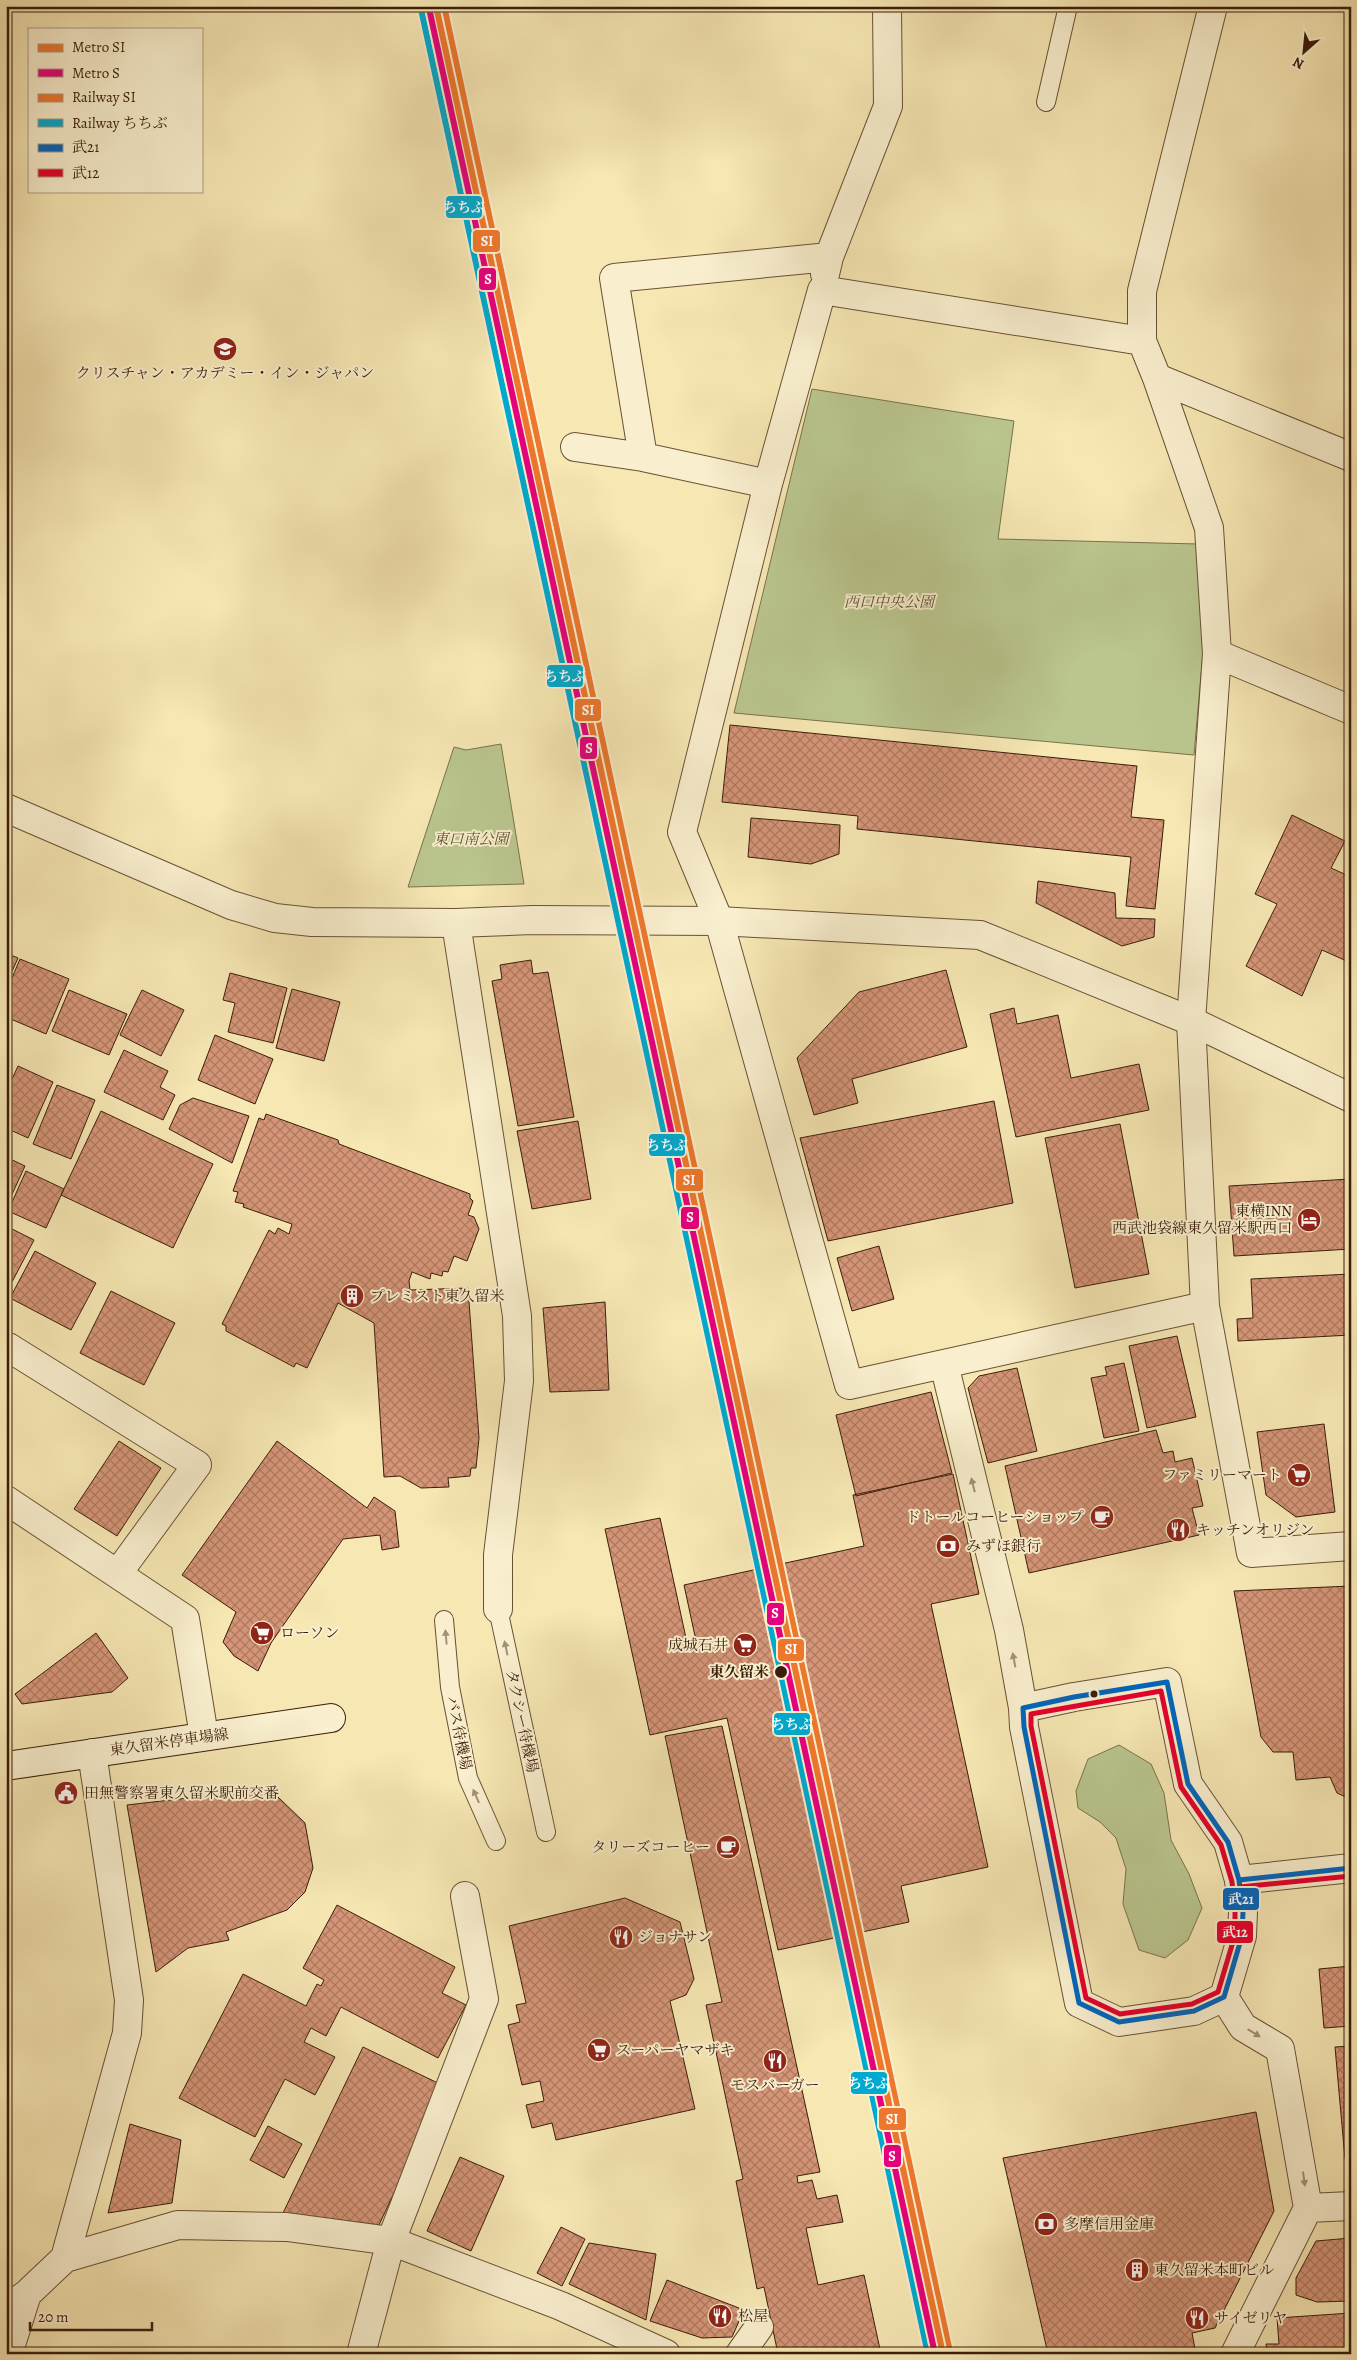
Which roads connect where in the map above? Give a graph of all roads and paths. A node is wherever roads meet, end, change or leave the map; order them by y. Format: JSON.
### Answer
{"nodes":[{"id":1,"x":888,"y":6,"type":"edge"},
{"id":2,"x":1068,"y":6,"type":"edge"},
{"id":3,"x":1212,"y":6,"type":"edge"},
{"id":4,"x":1046,"y":102,"type":"dead end"},
{"id":5,"x":829,"y":258,"type":"junction"},
{"id":6,"x":822,"y":290,"type":"junction"},
{"id":7,"x":1142,"y":341,"type":"junction"},
{"id":8,"x":1157,"y":378,"type":"junction"},
{"id":9,"x":575,"y":447,"type":"dead end"},
{"id":10,"x":643,"y":457,"type":"junction"},
{"id":11,"x":1351,"y":457,"type":"edge"},
{"id":12,"x":768,"y":484,"type":"junction"},
{"id":13,"x":1217,"y":654,"type":"junction"},
{"id":14,"x":1351,"y":710,"type":"edge"},
{"id":15,"x":6,"y":808,"type":"edge"},
{"id":16,"x":719,"y":921,"type":"junction"},
{"id":17,"x":456,"y":923,"type":"junction"},
{"id":18,"x":1191,"y":1021,"type":"junction"},
{"id":19,"x":1351,"y":1098,"type":"edge"},
{"id":20,"x":1205,"y":1306,"type":"junction"},
{"id":21,"x":6,"y":1350,"type":"edge"},
{"id":22,"x":944,"y":1364,"type":"junction"},
{"id":23,"x":6,"y":1500,"type":"edge"},
{"id":24,"x":1351,"y":1546,"type":"edge"},
{"id":25,"x":118,"y":1573,"type":"junction"},
{"id":26,"x":498,"y":1609,"type":"joint"},
{"id":27,"x":444,"y":1620,"type":"dead end"},
{"id":28,"x":1023,"y":1708,"type":"junction"},
{"id":29,"x":331,"y":1718,"type":"dead end"},
{"id":30,"x":204,"y":1736,"type":"junction"},
{"id":31,"x":92,"y":1753,"type":"junction"},
{"id":32,"x":6,"y":1766,"type":"edge"},
{"id":33,"x":546,"y":1832,"type":"dead end"},
{"id":34,"x":496,"y":1841,"type":"dead end"},
{"id":35,"x":1351,"y":1868,"type":"edge"},
{"id":36,"x":1239,"y":1880,"type":"junction"},
{"id":37,"x":465,"y":1896,"type":"dead end"},
{"id":38,"x":1224,"y":1997,"type":"junction"},
{"id":39,"x":1351,"y":2206,"type":"edge"},
{"id":40,"x":1308,"y":2208,"type":"junction"},
{"id":41,"x":391,"y":2241,"type":"junction"},
{"id":42,"x":66,"y":2258,"type":"junction"},
{"id":43,"x":16,"y":2301,"type":"edge"},
{"id":44,"x":759,"y":2327,"type":"dead end"},
{"id":45,"x":8,"y":2354,"type":"edge"},
{"id":46,"x":361,"y":2354,"type":"edge"},
{"id":47,"x":666,"y":2354,"type":"edge"},
{"id":48,"x":740,"y":2354,"type":"edge"},
{"id":49,"x":1235,"y":2354,"type":"edge"}],
"edges":[{"from":1,"to":5,"type":"street"},
{"from":2,"to":4,"type":"lane"},
{"from":3,"to":7,"type":"street"},
{"from":5,"to":6,"type":"street"},
{"from":5,"to":10,"type":"street"},
{"from":6,"to":7,"type":"street"},
{"from":6,"to":12,"type":"street"},
{"from":7,"to":8,"type":"street"},
{"from":8,"to":11,"type":"street"},
{"from":8,"to":13,"type":"street"},
{"from":9,"to":10,"type":"street"},
{"from":10,"to":12,"type":"street"},
{"from":12,"to":16,"type":"street"},
{"from":13,"to":14,"type":"street"},
{"from":13,"to":18,"type":"street"},
{"from":15,"to":17,"type":"street"},
{"from":16,"to":17,"type":"street"},
{"from":16,"to":18,"type":"street"},
{"from":16,"to":22,"type":"street"},
{"from":17,"to":26,"type":"street"},
{"from":18,"to":19,"type":"street"},
{"from":18,"to":20,"type":"street"},
{"from":20,"to":22,"type":"street"},
{"from":20,"to":24,"type":"street"},
{"from":21,"to":25,"type":"street"},
{"from":28,"to":22,"type":"street","one_way":true},
{"from":23,"to":25,"type":"street"},
{"from":25,"to":30,"type":"street"},
{"from":33,"to":26,"type":"lane","name":"タクシー待機場","one_way":true},
{"from":34,"to":27,"type":"lane","name":"バス待機場","one_way":true},
{"from":28,"to":36,"type":"street"},
{"from":28,"to":38,"type":"street"},
{"from":29,"to":30,"type":"street","name":"東久留米停車場線"},
{"from":30,"to":31,"type":"street","name":"東久留米停車場線"},
{"from":31,"to":32,"type":"street","name":"東久留米停車場線"},
{"from":31,"to":42,"type":"street"},
{"from":35,"to":36,"type":"street"},
{"from":36,"to":38,"type":"street"},
{"from":37,"to":41,"type":"street"},
{"from":38,"to":40,"type":"street","one_way":true},
{"from":39,"to":40,"type":"street"},
{"from":40,"to":49,"type":"street"},
{"from":41,"to":42,"type":"street"},
{"from":41,"to":46,"type":"street"},
{"from":41,"to":47,"type":"street"},
{"from":42,"to":43,"type":"street"},
{"from":43,"to":45,"type":"street"},
{"from":44,"to":48,"type":"street"}]}
